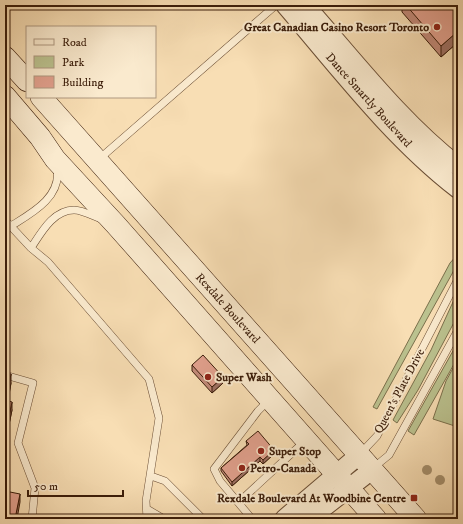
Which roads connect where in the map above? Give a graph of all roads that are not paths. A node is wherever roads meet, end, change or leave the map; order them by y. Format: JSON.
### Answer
{"nodes":[{"id":1,"x":276,"y":5,"type":"edge"},
{"id":2,"x":285,"y":5,"type":"edge"},
{"id":3,"x":305,"y":5,"type":"edge"},
{"id":4,"x":5,"y":57,"type":"edge"},
{"id":5,"x":26,"y":81,"type":"edge"},
{"id":6,"x":5,"y":96,"type":"edge"},
{"id":7,"x":42,"y":98,"type":"edge"},
{"id":8,"x":55,"y":160,"type":"junction"},
{"id":9,"x":97,"y":160,"type":"junction"},
{"id":10,"x":458,"y":166,"type":"edge"},
{"id":11,"x":458,"y":188,"type":"edge"},
{"id":12,"x":5,"y":220,"type":"edge"},
{"id":13,"x":116,"y":225,"type":"junction"},
{"id":14,"x":11,"y":226,"type":"junction"},
{"id":15,"x":32,"y":248,"type":"junction"},
{"id":16,"x":458,"y":280,"type":"edge"},
{"id":17,"x":458,"y":330,"type":"edge"},
{"id":18,"x":5,"y":376,"type":"edge"},
{"id":19,"x":271,"y":398,"type":"junction"},
{"id":20,"x":306,"y":440,"type":"junction"},
{"id":21,"x":365,"y":462,"type":"junction"},
{"id":22,"x":151,"y":476,"type":"junction"},
{"id":23,"x":342,"y":481,"type":"junction"},
{"id":24,"x":239,"y":502,"type":"junction"},
{"id":25,"x":147,"y":509,"type":"junction"},
{"id":26,"x":32,"y":519,"type":"edge"},
{"id":27,"x":147,"y":519,"type":"edge"},
{"id":28,"x":164,"y":519,"type":"edge"},
{"id":29,"x":203,"y":519,"type":"edge"},
{"id":30,"x":252,"y":519,"type":"edge"},
{"id":31,"x":284,"y":519,"type":"edge"},
{"id":32,"x":309,"y":519,"type":"edge"},
{"id":33,"x":376,"y":519,"type":"edge"},
{"id":34,"x":416,"y":519,"type":"edge"}],
"edges":[{"from":1,"to":9,"type":"lane"},
{"from":2,"to":11,"type":"street","name":"Dance Smartly Boulevard"},
{"from":3,"to":10,"type":"street","name":"Dance Smartly Boulevard"},
{"from":4,"to":5,"type":"main road"},
{"from":6,"to":8,"type":"main road"},
{"from":7,"to":9,"type":"main road","name":"Rexdale Boulevard"},
{"from":8,"to":13,"type":"main road"},
{"from":8,"to":14,"type":"lane"},
{"from":9,"to":21,"type":"main road","name":"Rexdale Boulevard"},
{"from":12,"to":14,"type":"lane"},
{"from":13,"to":15,"type":"lane"},
{"from":13,"to":19,"type":"main road"},
{"from":14,"to":15,"type":"lane"},
{"from":15,"to":22,"type":"lane"},
{"from":16,"to":21,"type":"lane","name":"Queen's Plate Drive"},
{"from":17,"to":21,"type":"lane","name":"Queen's Plate Drive"},
{"from":18,"to":26,"type":"lane"},
{"from":19,"to":20,"type":"main road"},
{"from":19,"to":24,"type":"lane"},
{"from":20,"to":23,"type":"main road"},
{"from":20,"to":24,"type":"lane"},
{"from":21,"to":23,"type":"street","name":"Queen's Plate Drive"},
{"from":21,"to":34,"type":"main road","name":"Rexdale Boulevard"},
{"from":22,"to":25,"type":"lane"},
{"from":22,"to":29,"type":"lane"},
{"from":23,"to":31,"type":"street","name":"Queen's Plate Drive"},
{"from":23,"to":32,"type":"street","name":"Queen's Plate Drive"},
{"from":23,"to":33,"type":"main road"},
{"from":24,"to":30,"type":"lane"},
{"from":25,"to":27,"type":"lane"},
{"from":25,"to":28,"type":"lane"}]}
